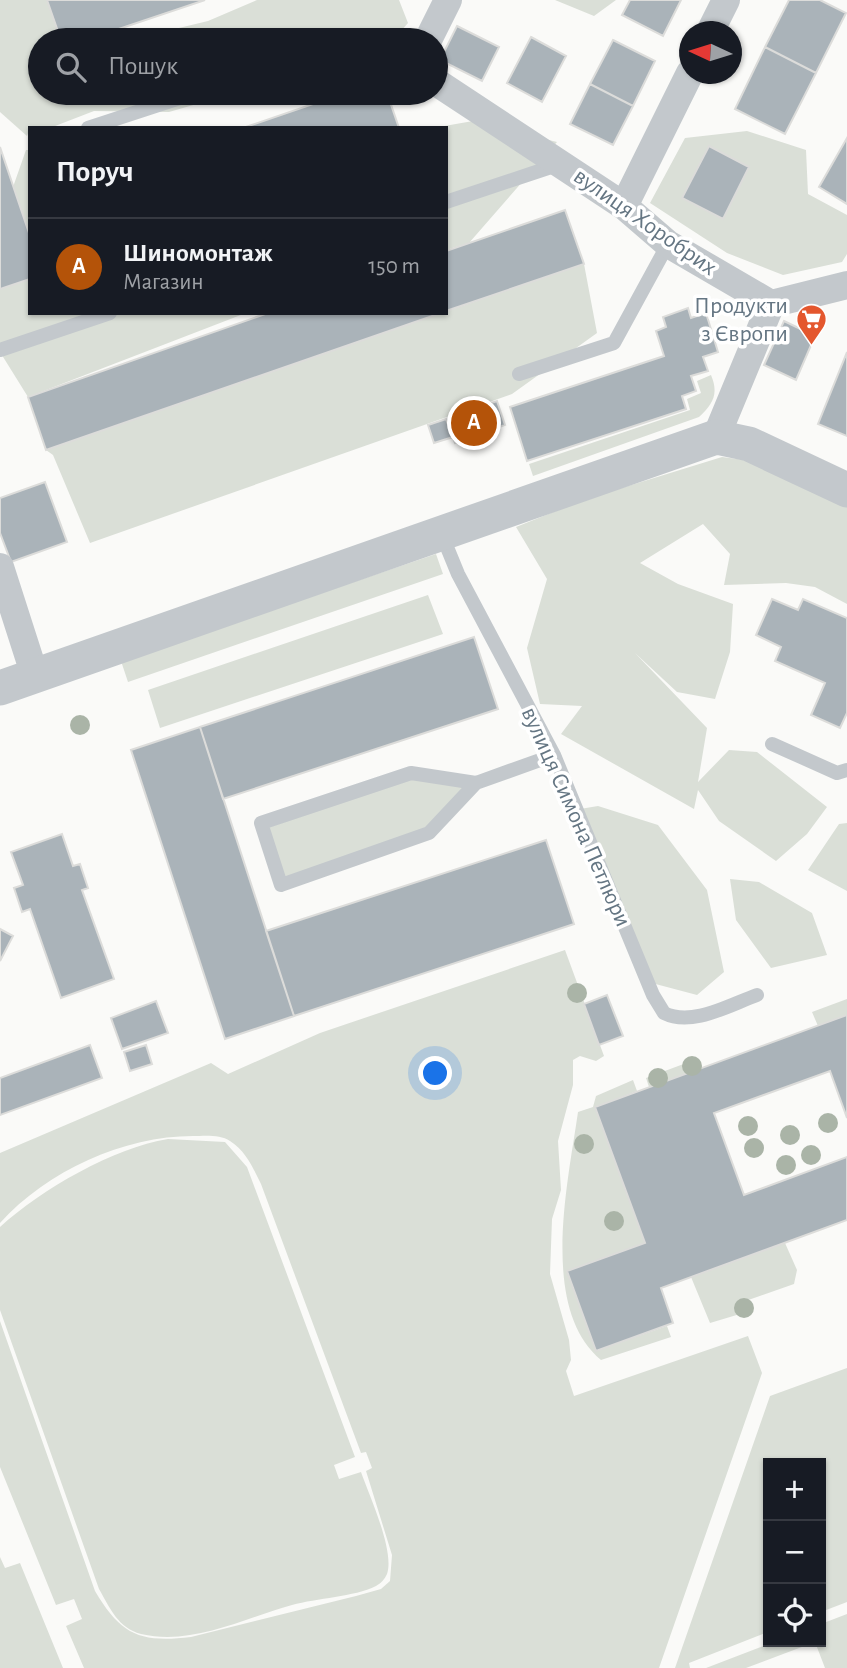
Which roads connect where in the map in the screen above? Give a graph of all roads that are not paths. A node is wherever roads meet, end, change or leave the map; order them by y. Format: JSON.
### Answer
{"nodes":[{"id":1,"x":448,"y":0,"type":"edge"},
{"id":2,"x":726,"y":0,"type":"edge"},
{"id":3,"x":716,"y":21,"type":"edge"},
{"id":4,"x":434,"y":28,"type":"edge"},
{"id":5,"x":685,"y":84,"type":"edge"},
{"id":6,"x":448,"y":90,"type":"edge"},
{"id":7,"x":158,"y":105,"type":"edge"},
{"id":8,"x":94,"y":126,"type":"edge"},
{"id":9,"x":560,"y":164,"type":"junction"},
{"id":10,"x":448,"y":201,"type":"edge"},
{"id":11,"x":624,"y":206,"type":"junction"},
{"id":12,"x":668,"y":244,"type":"junction"},
{"id":13,"x":847,"y":285,"type":"edge"},
{"id":14,"x":771,"y":304,"type":"junction"},
{"id":15,"x":104,"y":315,"type":"edge"},
{"id":16,"x":0,"y":350,"type":"edge"},
{"id":17,"x":519,"y":374,"type":"dead end"},
{"id":18,"x":716,"y":437,"type":"junction"},
{"id":19,"x":847,"y":490,"type":"edge"},
{"id":20,"x":442,"y":534,"type":"junction"},
{"id":21,"x":0,"y":567,"type":"edge"},
{"id":22,"x":35,"y":676,"type":"junction"},
{"id":23,"x":0,"y":688,"type":"edge"},
{"id":24,"x":772,"y":744,"type":"dead end"},
{"id":25,"x":554,"y":755,"type":"junction"},
{"id":26,"x":847,"y":770,"type":"edge"},
{"id":27,"x":476,"y":783,"type":"junction"},
{"id":28,"x":757,"y":995,"type":"dead end"}],
"edges":[{"from":1,"to":4,"type":"street"},
{"from":2,"to":3,"type":"street"},
{"from":5,"to":11,"type":"street"},
{"from":6,"to":9,"type":"street","name":"вулиця Хоробрих"},
{"from":7,"to":8,"type":"lane"},
{"from":9,"to":10,"type":"lane"},
{"from":9,"to":11,"type":"street","name":"вулиця Хоробрих"},
{"from":11,"to":12,"type":"street","name":"вулиця Хоробрих"},
{"from":12,"to":14,"type":"street","name":"вулиця Хоробрих"},
{"from":12,"to":17,"type":"lane"},
{"from":13,"to":14,"type":"street"},
{"from":14,"to":18,"type":"street"},
{"from":15,"to":16,"type":"lane"},
{"from":18,"to":19,"type":"street"},
{"from":18,"to":20,"type":"street"},
{"from":20,"to":22,"type":"street"},
{"from":20,"to":25,"type":"lane","name":"вулиця Симона Петлюри"},
{"from":21,"to":22,"type":"street"},
{"from":22,"to":23,"type":"street"},
{"from":24,"to":26,"type":"lane"},
{"from":25,"to":27,"type":"lane"},
{"from":25,"to":28,"type":"lane","name":"вулиця Симона Петлюри"},
{"from":27,"to":27,"type":"lane"}]}
